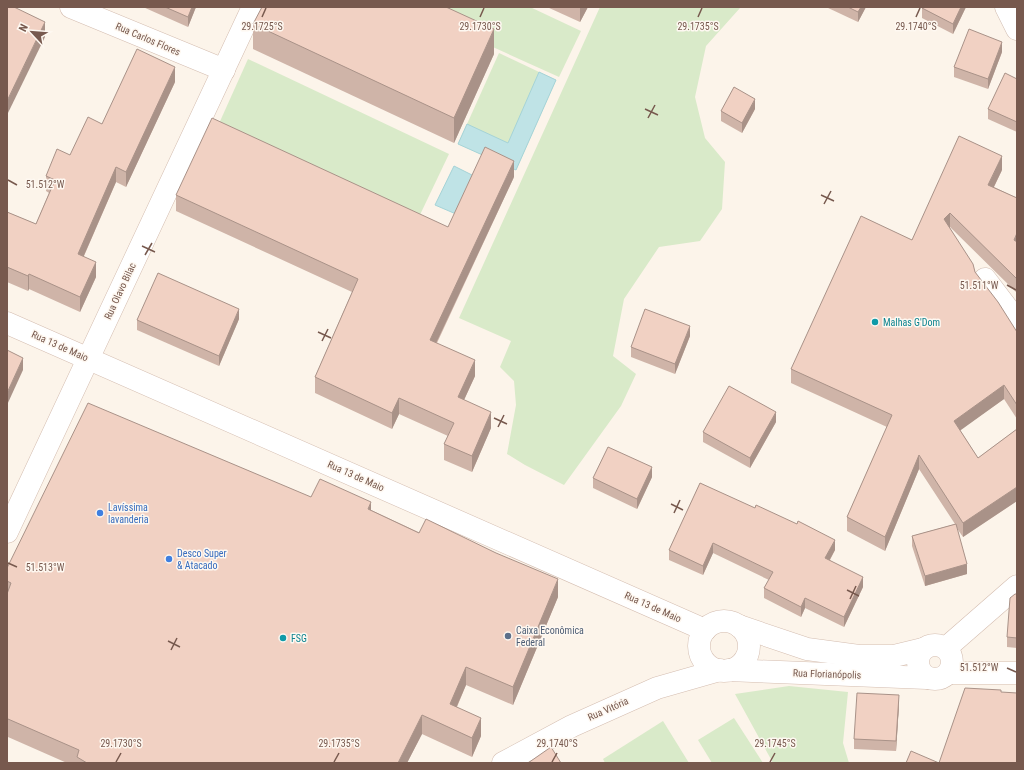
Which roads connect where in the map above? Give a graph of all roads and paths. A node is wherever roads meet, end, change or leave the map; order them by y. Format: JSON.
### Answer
{"nodes":[{"id":1,"x":72,"y":7,"type":"edge"},
{"id":2,"x":253,"y":7,"type":"edge"},
{"id":3,"x":1006,"y":7,"type":"edge"},
{"id":4,"x":1017,"y":29,"type":"edge"},
{"id":5,"x":224,"y":70,"type":"junction"},
{"id":6,"x":985,"y":279,"type":"dead end"},
{"id":7,"x":1017,"y":321,"type":"edge"},
{"id":8,"x":7,"y":323,"type":"edge"},
{"id":9,"x":89,"y":359,"type":"junction"},
{"id":10,"x":7,"y":532,"type":"edge"},
{"id":11,"x":1017,"y":586,"type":"edge"},
{"id":12,"x":739,"y":626,"type":"junction"},
{"id":13,"x":705,"y":630,"type":"junction"},
{"id":14,"x":946,"y":648,"type":"junction"},
{"id":15,"x":923,"y":650,"type":"junction"},
{"id":16,"x":724,"y":670,"type":"junction"},
{"id":17,"x":949,"y":673,"type":"junction"},
{"id":18,"x":1017,"y":673,"type":"edge"},
{"id":19,"x":927,"y":678,"type":"junction"},
{"id":20,"x":503,"y":763,"type":"edge"}],
"edges":[{"from":1,"to":5,"type":"main road","name":"Rua Carlos Flores"},
{"from":2,"to":5,"type":"main road","name":"Rua Olavo Bilac"},
{"from":3,"to":4,"type":"main road"},
{"from":5,"to":9,"type":"main road","name":"Rua Olavo Bilac"},
{"from":6,"to":7,"type":"main road"},
{"from":8,"to":9,"type":"main road","name":"Rua 13 de Maio"},
{"from":9,"to":10,"type":"main road","name":"Rua Olavo Bilac"},
{"from":9,"to":13,"type":"main road","name":"Rua 13 de Maio"},
{"from":11,"to":14,"type":"main road"},
{"from":12,"to":13,"type":"main road"},
{"from":12,"to":15,"type":"main road","name":"Rua Florianópolis"},
{"from":12,"to":16,"type":"main road"},
{"from":13,"to":16,"type":"main road"},
{"from":14,"to":15,"type":"main road"},
{"from":14,"to":17,"type":"main road"},
{"from":15,"to":19,"type":"main road"},
{"from":16,"to":19,"type":"main road","name":"Rua Florianópolis"},
{"from":16,"to":20,"type":"main road","name":"Rua Vitória"},
{"from":17,"to":18,"type":"main road"},
{"from":17,"to":19,"type":"main road"}]}
